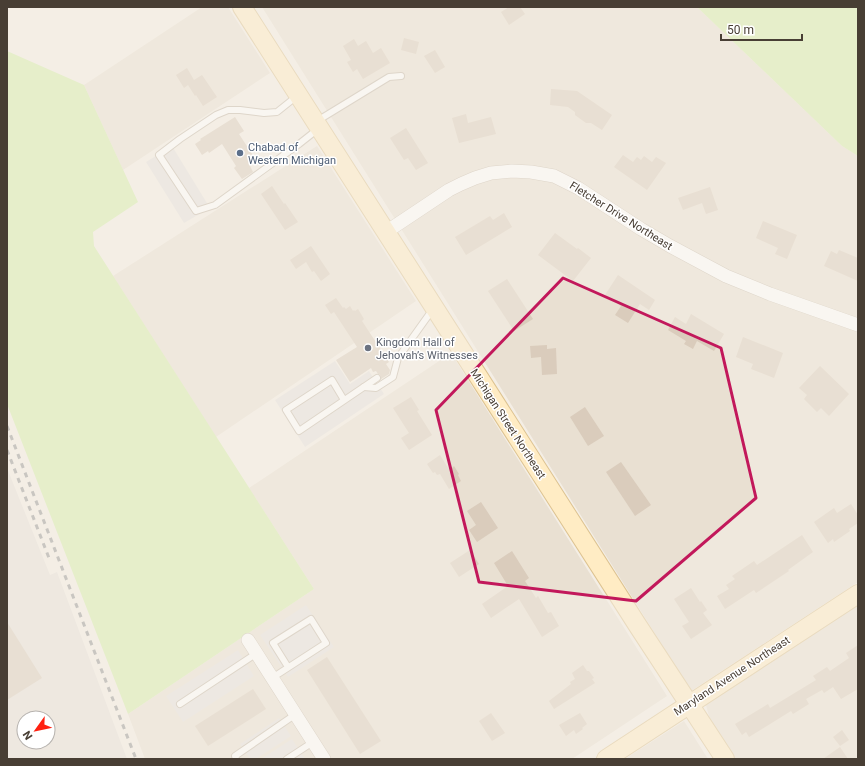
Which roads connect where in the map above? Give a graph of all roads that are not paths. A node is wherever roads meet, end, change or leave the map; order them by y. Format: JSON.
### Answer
{"nodes":[{"id":1,"x":242,"y":7,"type":"edge"},
{"id":2,"x":401,"y":76,"type":"dead end"},
{"id":3,"x":298,"y":95,"type":"junction"},
{"id":4,"x":317,"y":125,"type":"junction"},
{"id":5,"x":386,"y":232,"type":"junction"},
{"id":6,"x":434,"y":307,"type":"junction"},
{"id":7,"x":858,"y":325,"type":"edge"},
{"id":8,"x":377,"y":378,"type":"dead end"},
{"id":9,"x":364,"y":387,"type":"junction"},
{"id":10,"x":344,"y":400,"type":"junction"},
{"id":11,"x":858,"y":594,"type":"edge"},
{"id":12,"x":248,"y":640,"type":"dead end"},
{"id":13,"x":256,"y":653,"type":"junction"},
{"id":14,"x":288,"y":668,"type":"junction"},
{"id":15,"x":272,"y":678,"type":"junction"},
{"id":16,"x":180,"y":704,"type":"dead end"},
{"id":17,"x":689,"y":705,"type":"junction"},
{"id":18,"x":296,"y":714,"type":"junction"},
{"id":19,"x":313,"y":742,"type":"junction"},
{"id":20,"x":236,"y":759,"type":"edge"},
{"id":21,"x":287,"y":759,"type":"edge"},
{"id":22,"x":324,"y":759,"type":"edge"},
{"id":23,"x":606,"y":759,"type":"edge"},
{"id":24,"x":725,"y":759,"type":"edge"}],
"edges":[{"from":1,"to":3,"type":"main road","name":"Michigan Street Northeast"},
{"from":2,"to":4,"type":"lane"},
{"from":3,"to":4,"type":"main road","name":"Michigan Street Northeast"},
{"from":3,"to":4,"type":"lane"},
{"from":4,"to":5,"type":"main road","name":"Michigan Street Northeast"},
{"from":5,"to":6,"type":"main road","name":"Michigan Street Northeast"},
{"from":5,"to":7,"type":"street","name":"Fletcher Drive Northeast"},
{"from":6,"to":9,"type":"lane"},
{"from":6,"to":17,"type":"main road","name":"Michigan Street Northeast"},
{"from":8,"to":9,"type":"lane"},
{"from":9,"to":10,"type":"lane"},
{"from":10,"to":10,"type":"lane"},
{"from":11,"to":17,"type":"main road","name":"Maryland Avenue Northeast"},
{"from":12,"to":13,"type":"street"},
{"from":13,"to":15,"type":"street"},
{"from":13,"to":16,"type":"lane"},
{"from":14,"to":14,"type":"lane"},
{"from":14,"to":15,"type":"lane"},
{"from":15,"to":18,"type":"street"},
{"from":17,"to":23,"type":"main road","name":"Maryland Avenue Northeast"},
{"from":17,"to":24,"type":"main road","name":"Michigan Street Northeast"},
{"from":18,"to":19,"type":"street"},
{"from":18,"to":20,"type":"lane"},
{"from":19,"to":21,"type":"lane"},
{"from":19,"to":22,"type":"street"}]}
